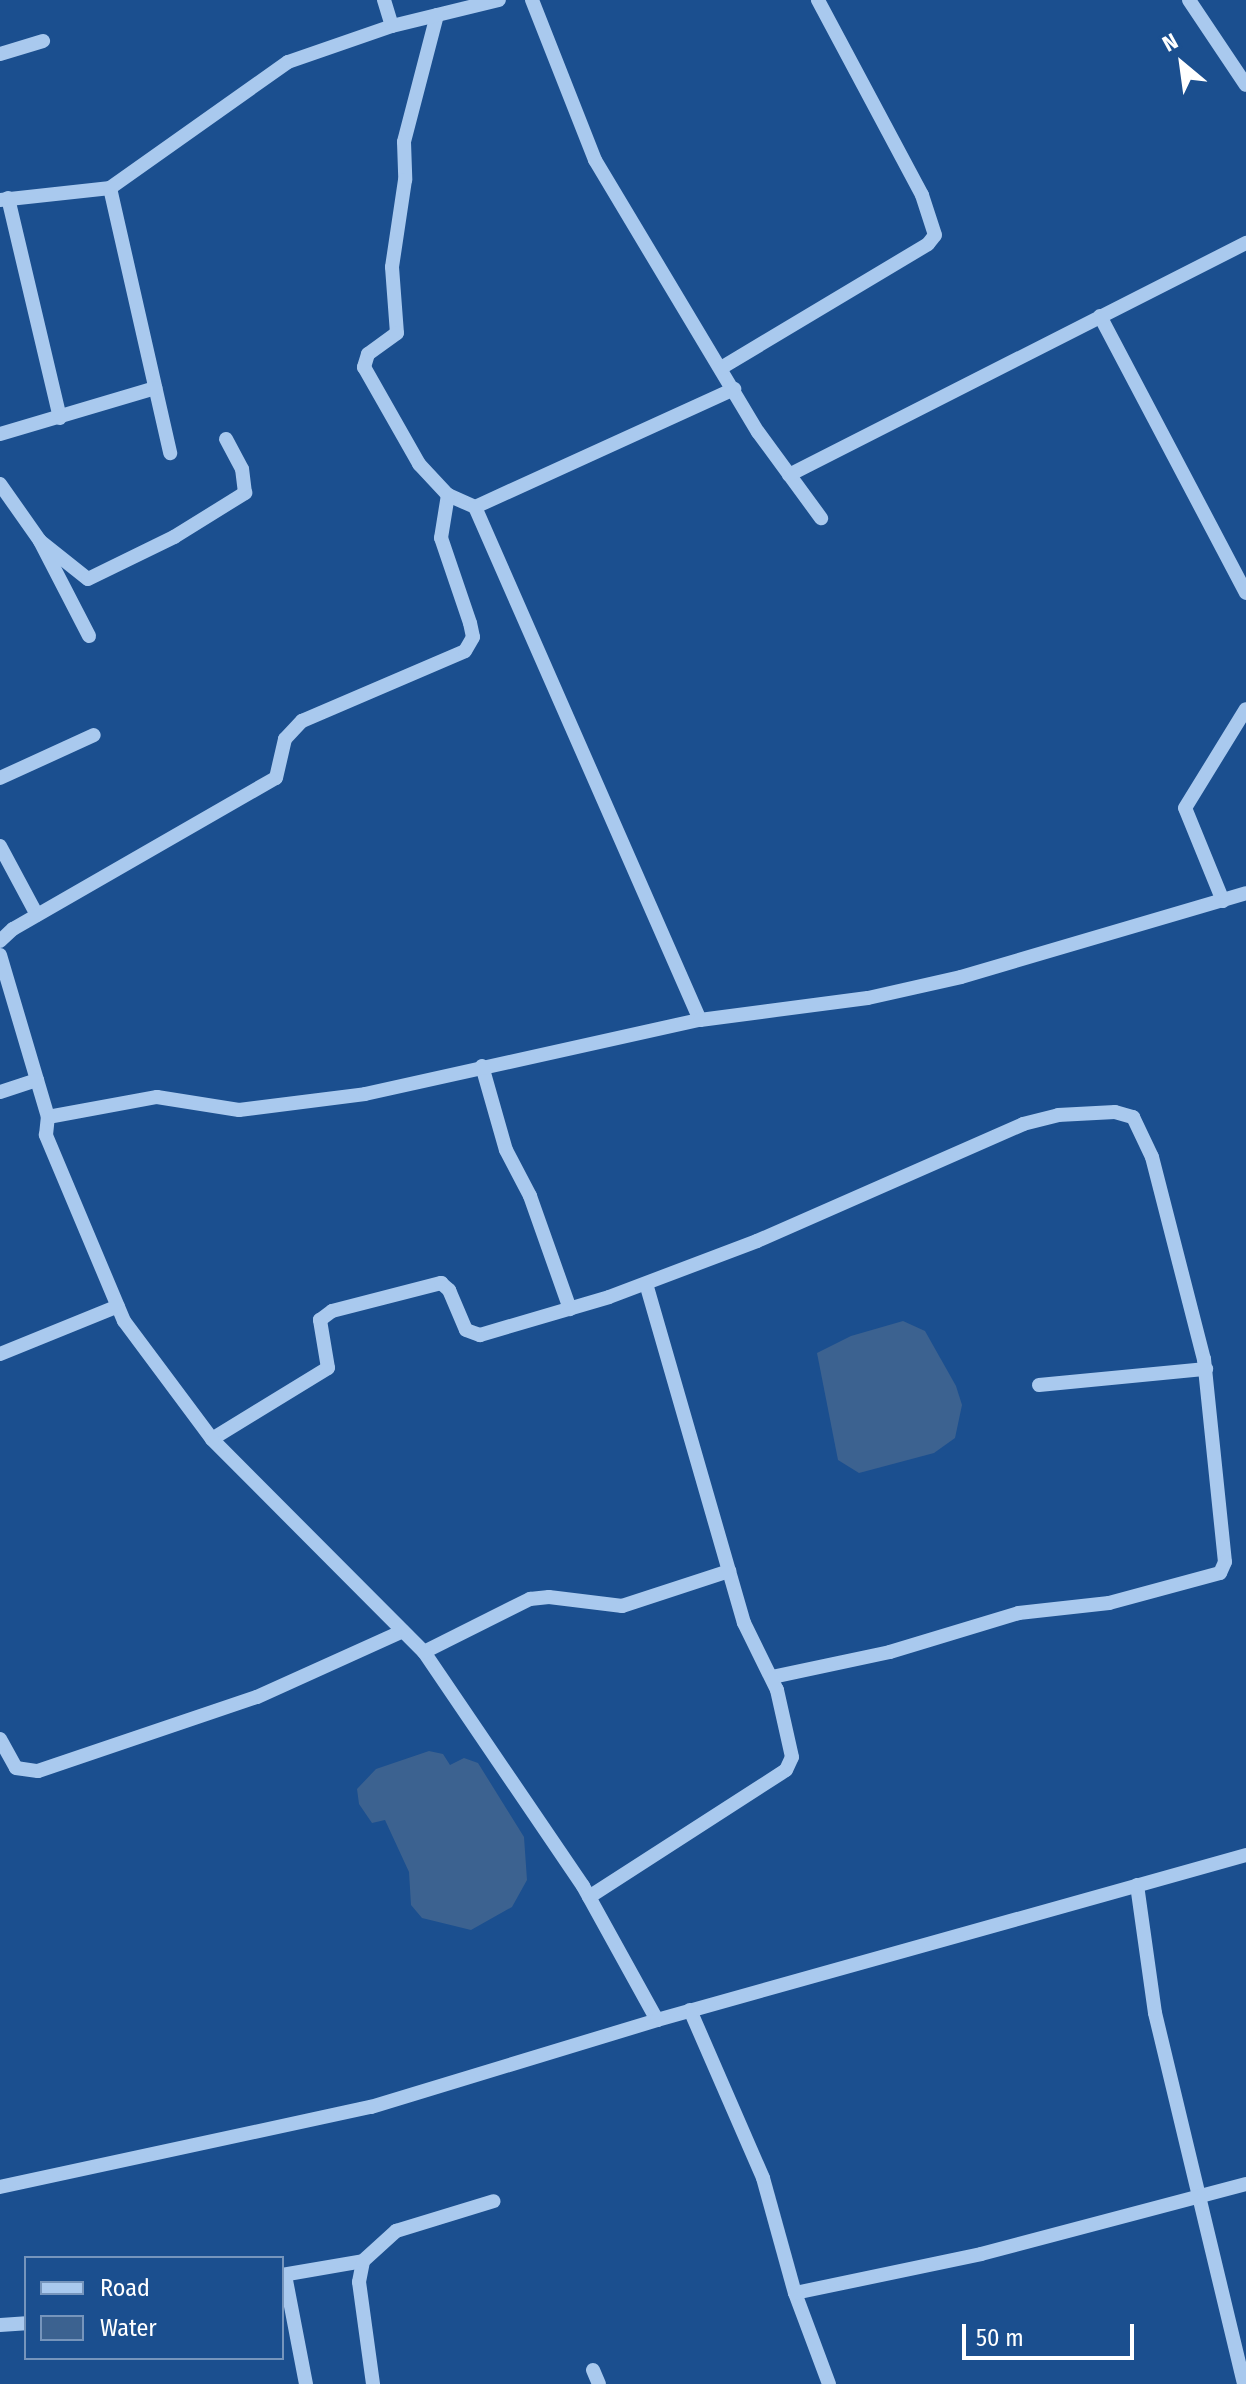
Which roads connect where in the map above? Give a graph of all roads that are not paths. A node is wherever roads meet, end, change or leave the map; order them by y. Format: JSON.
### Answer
{"nodes":[{"id":1,"x":384,"y":0,"type":"edge"},
{"id":2,"x":499,"y":0,"type":"edge"},
{"id":3,"x":532,"y":0,"type":"edge"},
{"id":4,"x":818,"y":0,"type":"edge"},
{"id":5,"x":1189,"y":0,"type":"edge"},
{"id":6,"x":437,"y":15,"type":"junction"},
{"id":7,"x":392,"y":26,"type":"junction"},
{"id":8,"x":43,"y":41,"type":"dead end"},
{"id":9,"x":0,"y":54,"type":"edge"},
{"id":10,"x":1246,"y":85,"type":"edge"},
{"id":11,"x":110,"y":188,"type":"junction"},
{"id":12,"x":4,"y":199,"type":"edge"},
{"id":13,"x":1246,"y":243,"type":"edge"},
{"id":14,"x":1100,"y":316,"type":"junction"},
{"id":15,"x":721,"y":368,"type":"junction"},
{"id":16,"x":155,"y":388,"type":"junction"},
{"id":17,"x":734,"y":389,"type":"junction"},
{"id":18,"x":60,"y":418,"type":"junction"},
{"id":19,"x":0,"y":434,"type":"edge"},
{"id":20,"x":226,"y":439,"type":"dead end"},
{"id":21,"x":170,"y":453,"type":"dead end"},
{"id":22,"x":789,"y":475,"type":"junction"},
{"id":23,"x":0,"y":484,"type":"edge"},
{"id":24,"x":448,"y":495,"type":"junction"},
{"id":25,"x":475,"y":507,"type":"junction"},
{"id":26,"x":821,"y":518,"type":"dead end"},
{"id":27,"x":40,"y":541,"type":"junction"},
{"id":28,"x":1246,"y":593,"type":"edge"},
{"id":29,"x":89,"y":636,"type":"dead end"},
{"id":30,"x":1246,"y":709,"type":"edge"},
{"id":31,"x":94,"y":735,"type":"dead end"},
{"id":32,"x":0,"y":778,"type":"edge"},
{"id":33,"x":0,"y":846,"type":"edge"},
{"id":34,"x":1246,"y":893,"type":"edge"},
{"id":35,"x":1223,"y":901,"type":"junction"},
{"id":36,"x":37,"y":915,"type":"junction"},
{"id":37,"x":0,"y":941,"type":"edge"},
{"id":38,"x":0,"y":955,"type":"edge"},
{"id":39,"x":700,"y":1020,"type":"junction"},
{"id":40,"x":482,"y":1066,"type":"junction"},
{"id":41,"x":37,"y":1080,"type":"junction"},
{"id":42,"x":0,"y":1092,"type":"edge"},
{"id":43,"x":48,"y":1117,"type":"junction"},
{"id":44,"x":646,"y":1284,"type":"junction"},
{"id":45,"x":118,"y":1306,"type":"junction"},
{"id":46,"x":570,"y":1309,"type":"junction"},
{"id":47,"x":0,"y":1354,"type":"edge"},
{"id":48,"x":1206,"y":1369,"type":"junction"},
{"id":49,"x":1039,"y":1385,"type":"dead end"},
{"id":50,"x":212,"y":1439,"type":"junction"},
{"id":51,"x":729,"y":1571,"type":"junction"},
{"id":52,"x":403,"y":1631,"type":"junction"},
{"id":53,"x":424,"y":1652,"type":"junction"},
{"id":54,"x":772,"y":1677,"type":"junction"},
{"id":55,"x":0,"y":1739,"type":"edge"},
{"id":56,"x":1246,"y":1855,"type":"edge"},
{"id":57,"x":1137,"y":1885,"type":"junction"},
{"id":58,"x":589,"y":1897,"type":"junction"},
{"id":59,"x":690,"y":2010,"type":"junction"},
{"id":60,"x":657,"y":2020,"type":"junction"},
{"id":61,"x":1246,"y":2184,"type":"edge"},
{"id":62,"x":0,"y":2187,"type":"edge"},
{"id":63,"x":1199,"y":2200,"type":"junction"},
{"id":64,"x":494,"y":2201,"type":"dead end"},
{"id":65,"x":363,"y":2261,"type":"junction"},
{"id":66,"x":284,"y":2275,"type":"edge"},
{"id":67,"x":284,"y":2280,"type":"edge"},
{"id":68,"x":795,"y":2293,"type":"junction"},
{"id":69,"x":24,"y":2323,"type":"edge"},
{"id":70,"x":0,"y":2325,"type":"edge"},
{"id":71,"x":306,"y":2384,"type":"edge"},
{"id":72,"x":373,"y":2384,"type":"edge"},
{"id":73,"x":829,"y":2384,"type":"edge"},
{"id":74,"x":1244,"y":2384,"type":"edge"}],
"edges":[{"from":1,"to":7,"type":"street"},
{"from":2,"to":6,"type":"street"},
{"from":3,"to":15,"type":"street"},
{"from":4,"to":15,"type":"street"},
{"from":5,"to":10,"type":"street"},
{"from":6,"to":7,"type":"street"},
{"from":6,"to":24,"type":"street"},
{"from":7,"to":11,"type":"street"},
{"from":8,"to":9,"type":"street"},
{"from":11,"to":12,"type":"street"},
{"from":11,"to":16,"type":"street"},
{"from":12,"to":18,"type":"street"},
{"from":13,"to":14,"type":"street"},
{"from":14,"to":22,"type":"street"},
{"from":14,"to":28,"type":"street"},
{"from":15,"to":17,"type":"street"},
{"from":16,"to":18,"type":"street"},
{"from":16,"to":21,"type":"street"},
{"from":17,"to":22,"type":"street"},
{"from":17,"to":25,"type":"street"},
{"from":18,"to":19,"type":"street"},
{"from":20,"to":27,"type":"street"},
{"from":22,"to":26,"type":"street"},
{"from":23,"to":27,"type":"street"},
{"from":24,"to":25,"type":"street"},
{"from":24,"to":36,"type":"street"},
{"from":25,"to":39,"type":"street"},
{"from":27,"to":29,"type":"street"},
{"from":30,"to":35,"type":"street"},
{"from":31,"to":32,"type":"street"},
{"from":33,"to":36,"type":"street"},
{"from":34,"to":35,"type":"street"},
{"from":35,"to":39,"type":"street"},
{"from":36,"to":37,"type":"street"},
{"from":38,"to":41,"type":"street"},
{"from":39,"to":40,"type":"street"},
{"from":40,"to":43,"type":"street"},
{"from":40,"to":46,"type":"street"},
{"from":41,"to":42,"type":"street"},
{"from":41,"to":43,"type":"street"},
{"from":43,"to":45,"type":"street"},
{"from":44,"to":46,"type":"street"},
{"from":44,"to":48,"type":"street"},
{"from":44,"to":51,"type":"street"},
{"from":45,"to":47,"type":"street"},
{"from":45,"to":50,"type":"street"},
{"from":46,"to":50,"type":"street"},
{"from":48,"to":49,"type":"street"},
{"from":48,"to":54,"type":"street"},
{"from":50,"to":52,"type":"street"},
{"from":51,"to":53,"type":"street"},
{"from":51,"to":54,"type":"street"},
{"from":52,"to":53,"type":"street"},
{"from":52,"to":55,"type":"street"},
{"from":53,"to":58,"type":"street"},
{"from":54,"to":58,"type":"street"},
{"from":56,"to":57,"type":"street"},
{"from":57,"to":59,"type":"street"},
{"from":57,"to":63,"type":"street"},
{"from":58,"to":60,"type":"street"},
{"from":59,"to":60,"type":"street"},
{"from":59,"to":68,"type":"street"},
{"from":60,"to":62,"type":"street"},
{"from":61,"to":63,"type":"street"},
{"from":63,"to":68,"type":"street"},
{"from":63,"to":74,"type":"street"},
{"from":64,"to":65,"type":"street"},
{"from":65,"to":66,"type":"street"},
{"from":65,"to":72,"type":"street"},
{"from":67,"to":71,"type":"street"},
{"from":68,"to":73,"type":"street"},
{"from":69,"to":70,"type":"street"}]}
